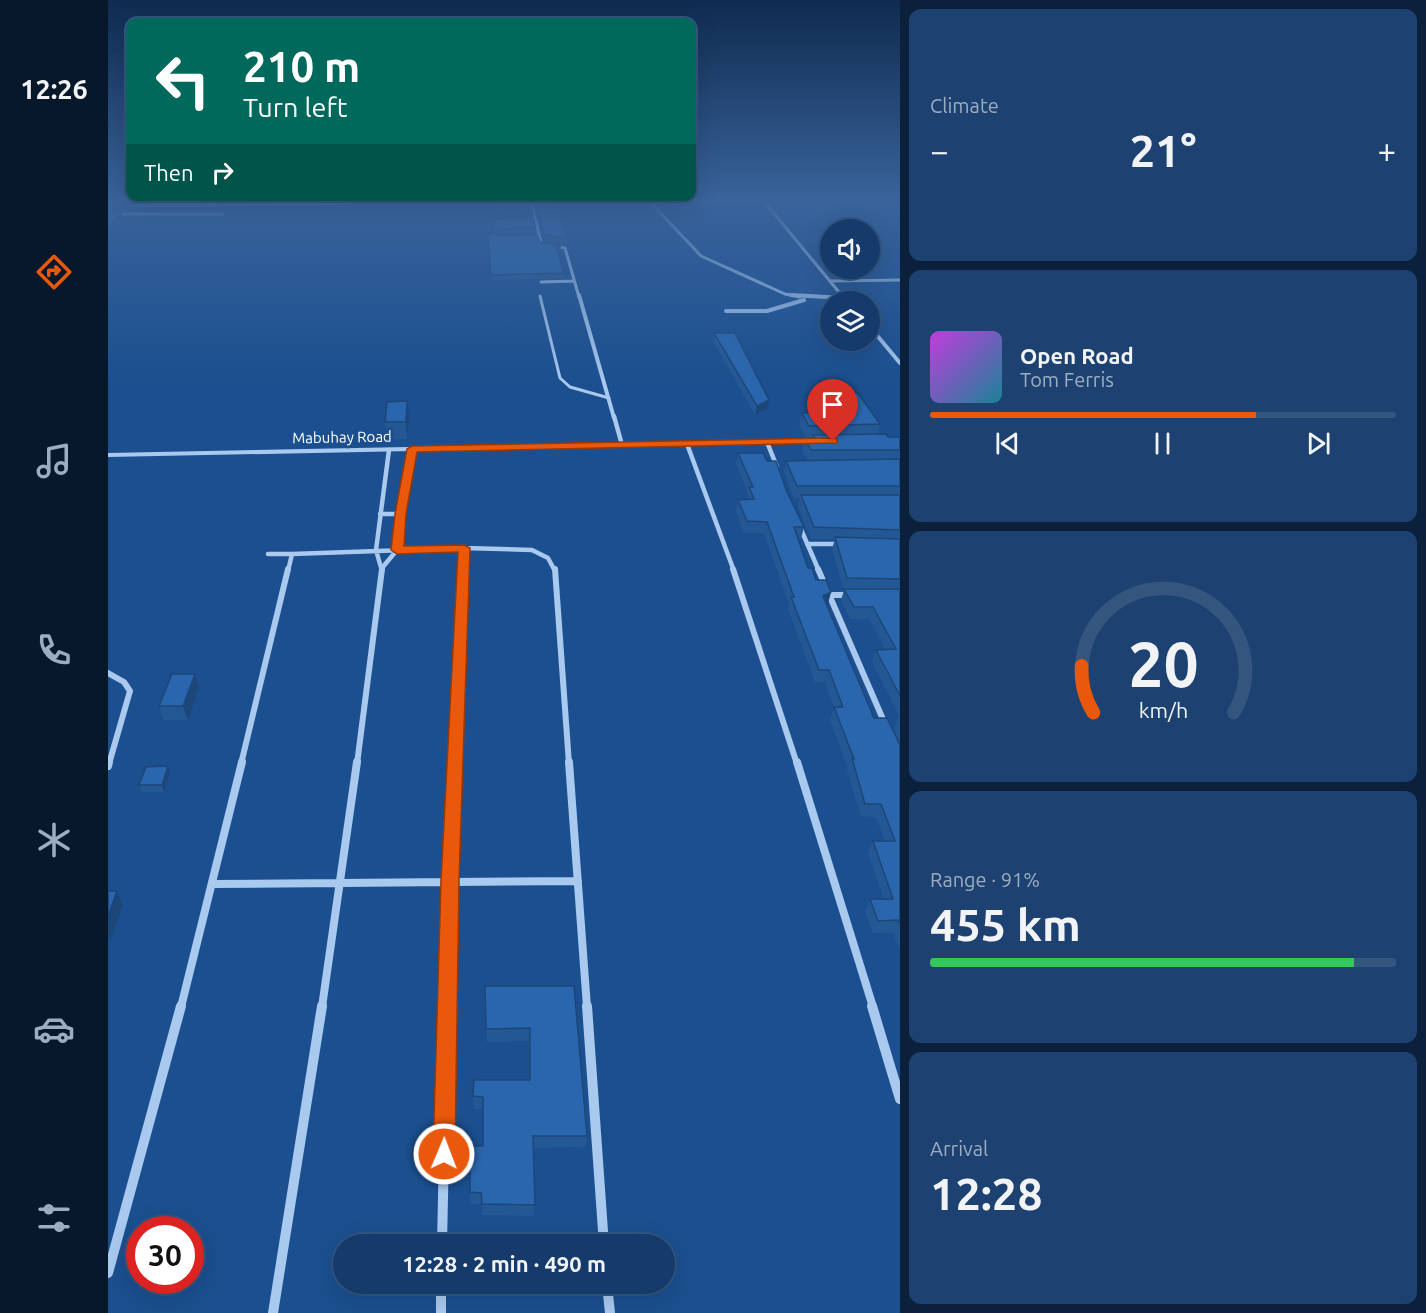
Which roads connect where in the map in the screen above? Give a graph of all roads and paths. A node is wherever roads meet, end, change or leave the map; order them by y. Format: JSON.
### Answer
{"nodes":[{"id":1,"x":569,"y":261,"type":"edge"},
{"id":2,"x":713,"y":261,"type":"edge"},
{"id":3,"x":815,"y":261,"type":"edge"},
{"id":4,"x":900,"y":280,"type":"edge"},
{"id":5,"x":574,"y":281,"type":"junction"},
{"id":6,"x":831,"y":281,"type":"junction"},
{"id":7,"x":541,"y":282,"type":"dead end"},
{"id":8,"x":839,"y":291,"type":"edge"},
{"id":9,"x":540,"y":296,"type":"dead end"},
{"id":10,"x":820,"y":298,"type":"edge"},
{"id":11,"x":820,"y":300,"type":"edge"},
{"id":12,"x":726,"y":311,"type":"dead end"},
{"id":13,"x":880,"y":339,"type":"edge"},
{"id":14,"x":900,"y":363,"type":"edge"},
{"id":15,"x":609,"y":398,"type":"junction"},
{"id":16,"x":822,"y":441,"type":"edge"},
{"id":17,"x":767,"y":442,"type":"junction"},
{"id":18,"x":687,"y":444,"type":"junction"},
{"id":19,"x":622,"y":445,"type":"junction"},
{"id":20,"x":412,"y":449,"type":"junction"},
{"id":21,"x":389,"y":450,"type":"junction"},
{"id":22,"x":108,"y":455,"type":"edge"},
{"id":23,"x":776,"y":466,"type":"junction"},
{"id":24,"x":788,"y":466,"type":"edge"},
{"id":25,"x":780,"y":475,"type":"edge"},
{"id":26,"x":380,"y":514,"type":"junction"},
{"id":27,"x":400,"y":514,"type":"junction"},
{"id":28,"x":798,"y":523,"type":"edge"},
{"id":29,"x":807,"y":544,"type":"junction"},
{"id":30,"x":842,"y":544,"type":"edge"},
{"id":31,"x":464,"y":548,"type":"junction"},
{"id":32,"x":376,"y":550,"type":"junction"},
{"id":33,"x":397,"y":550,"type":"junction"},
{"id":34,"x":268,"y":554,"type":"dead end"},
{"id":35,"x":292,"y":554,"type":"junction"},
{"id":36,"x":382,"y":568,"type":"junction"},
{"id":37,"x":830,"y":595,"type":"junction"},
{"id":38,"x":853,"y":595,"type":"edge"},
{"id":39,"x":108,"y":672,"type":"edge"},
{"id":40,"x":117,"y":733,"type":"junction"},
{"id":41,"x":890,"y":736,"type":"edge"},
{"id":42,"x":108,"y":748,"type":"edge"},
{"id":43,"x":108,"y":766,"type":"edge"},
{"id":44,"x":450,"y":881,"type":"junction"},
{"id":45,"x":578,"y":881,"type":"junction"},
{"id":46,"x":213,"y":884,"type":"junction"},
{"id":47,"x":341,"y":885,"type":"junction"},
{"id":48,"x":900,"y":1099,"type":"edge"},
{"id":49,"x":442,"y":1234,"type":"edge"},
{"id":50,"x":603,"y":1234,"type":"edge"},
{"id":51,"x":108,"y":1273,"type":"edge"},
{"id":52,"x":441,"y":1294,"type":"edge"},
{"id":53,"x":609,"y":1294,"type":"edge"},
{"id":54,"x":273,"y":1313,"type":"edge"},
{"id":55,"x":441,"y":1313,"type":"edge"},
{"id":56,"x":610,"y":1313,"type":"edge"}],
"edges":[{"from":1,"to":5,"type":"street"},
{"from":2,"to":10,"type":"street"},
{"from":3,"to":6,"type":"street"},
{"from":4,"to":6,"type":"street"},
{"from":5,"to":7,"type":"street"},
{"from":5,"to":15,"type":"street"},
{"from":6,"to":8,"type":"street"},
{"from":9,"to":15,"type":"lane"},
{"from":11,"to":12,"type":"street"},
{"from":13,"to":14,"type":"street"},
{"from":15,"to":19,"type":"street"},
{"from":16,"to":17,"type":"street","name":"Mabuhay Road"},
{"from":17,"to":18,"type":"street","name":"Mabuhay Road"},
{"from":17,"to":23,"type":"street"},
{"from":18,"to":19,"type":"street","name":"Mabuhay Road"},
{"from":18,"to":48,"type":"street"},
{"from":19,"to":20,"type":"street","name":"Mabuhay Road"},
{"from":20,"to":21,"type":"street","name":"Mabuhay Road"},
{"from":20,"to":27,"type":"street"},
{"from":21,"to":22,"type":"street","name":"Mabuhay Road"},
{"from":21,"to":26,"type":"street"},
{"from":23,"to":24,"type":"street"},
{"from":23,"to":25,"type":"street"},
{"from":26,"to":27,"type":"street"},
{"from":26,"to":32,"type":"street"},
{"from":27,"to":33,"type":"street"},
{"from":28,"to":29,"type":"street"},
{"from":29,"to":30,"type":"street"},
{"from":29,"to":37,"type":"street"},
{"from":31,"to":33,"type":"street"},
{"from":31,"to":44,"type":"street"},
{"from":31,"to":45,"type":"street"},
{"from":32,"to":33,"type":"street"},
{"from":32,"to":35,"type":"street"},
{"from":32,"to":36,"type":"street"},
{"from":33,"to":36,"type":"street"},
{"from":34,"to":35,"type":"street"},
{"from":35,"to":46,"type":"street"},
{"from":36,"to":47,"type":"street"},
{"from":37,"to":38,"type":"street"},
{"from":37,"to":41,"type":"street"},
{"from":39,"to":40,"type":"street"},
{"from":40,"to":42,"type":"street"},
{"from":40,"to":43,"type":"street"},
{"from":44,"to":45,"type":"street"},
{"from":44,"to":47,"type":"street"},
{"from":44,"to":49,"type":"street"},
{"from":45,"to":50,"type":"street"},
{"from":46,"to":47,"type":"street"},
{"from":46,"to":51,"type":"street"},
{"from":47,"to":54,"type":"street"},
{"from":52,"to":55,"type":"street"},
{"from":53,"to":56,"type":"street"}]}
